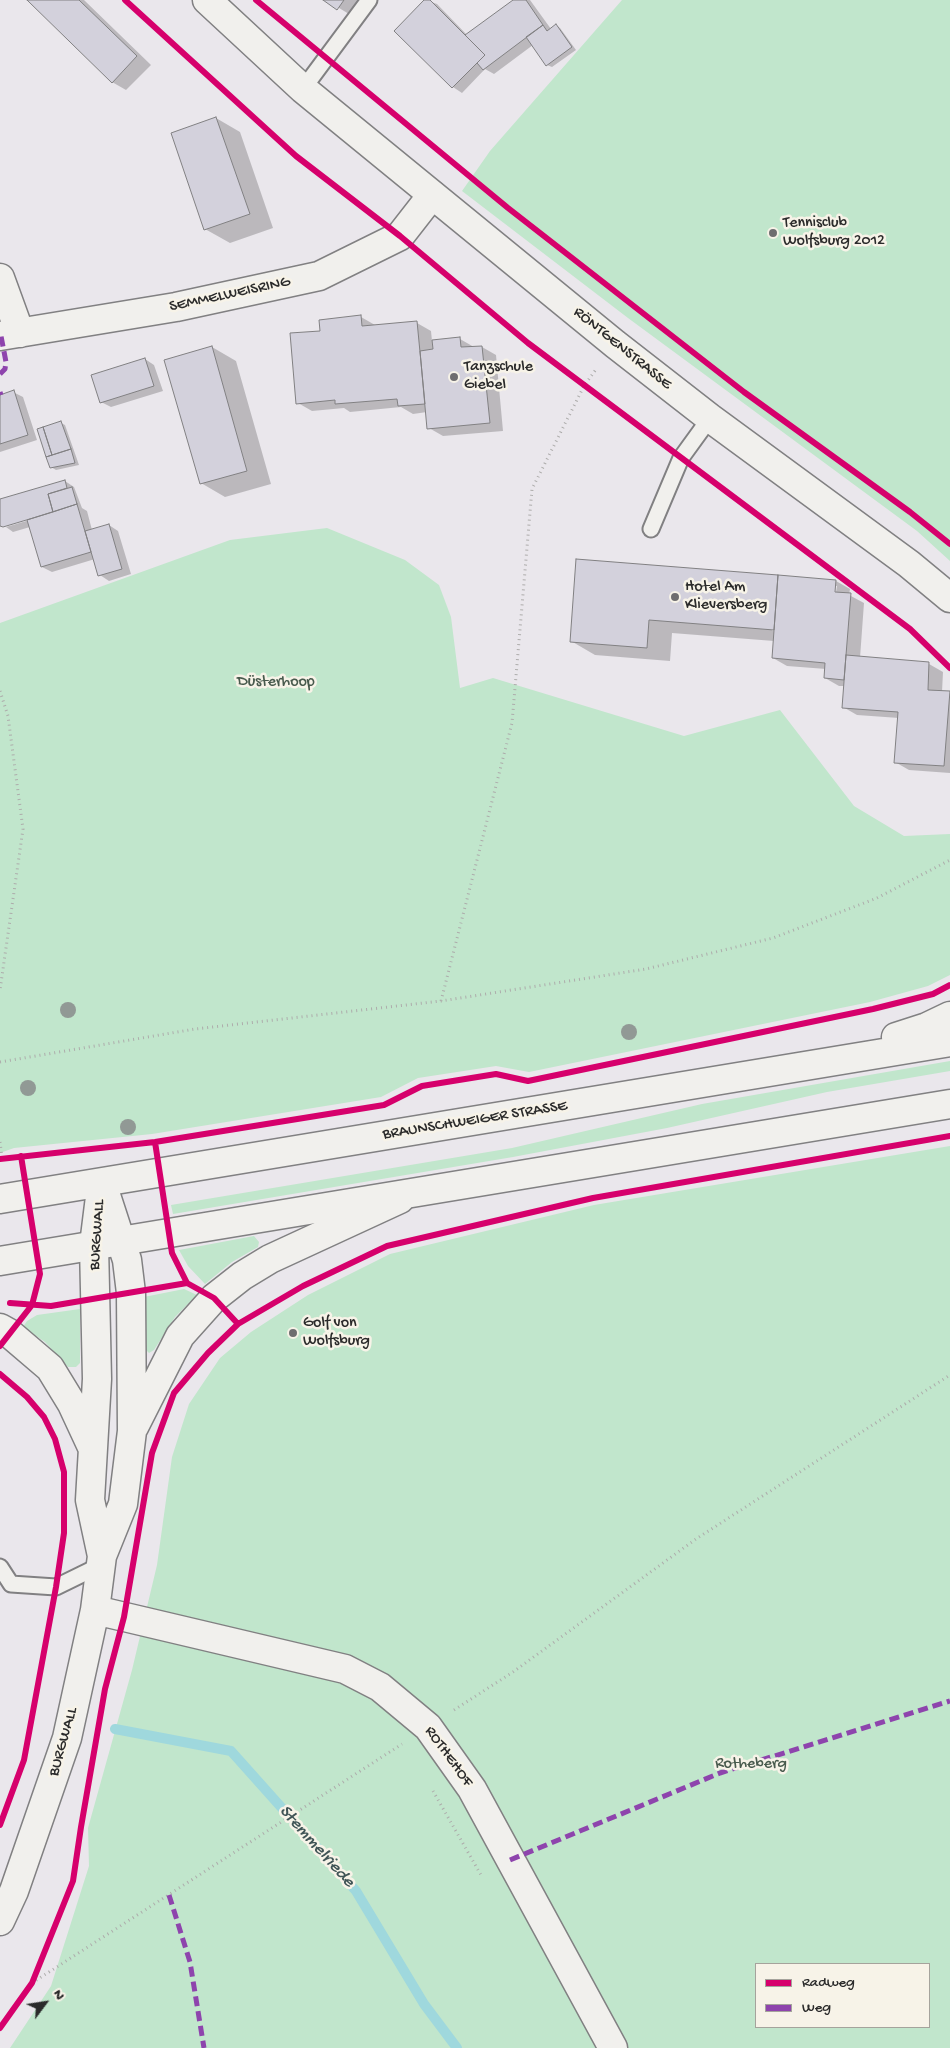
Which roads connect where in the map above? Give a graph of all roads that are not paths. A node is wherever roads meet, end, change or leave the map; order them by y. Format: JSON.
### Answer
{"nodes":[{"id":1,"x":207,"y":0,"type":"edge"},
{"id":2,"x":370,"y":0,"type":"edge"},
{"id":3,"x":303,"y":88,"type":"junction"},
{"id":4,"x":432,"y":195,"type":"junction"},
{"id":5,"x":0,"y":278,"type":"edge"},
{"id":6,"x":10,"y":334,"type":"edge"},
{"id":7,"x":710,"y":418,"type":"junction"},
{"id":8,"x":651,"y":529,"type":"dead end"},
{"id":9,"x":950,"y":598,"type":"edge"},
{"id":10,"x":950,"y":1016,"type":"edge"},
{"id":11,"x":950,"y":1042,"type":"edge"},
{"id":12,"x":780,"y":1070,"type":"junction"},
{"id":13,"x":950,"y":1104,"type":"edge"},
{"id":14,"x":102,"y":1183,"type":"junction"},
{"id":15,"x":412,"y":1194,"type":"junction"},
{"id":16,"x":0,"y":1199,"type":"edge"},
{"id":17,"x":121,"y":1241,"type":"junction"},
{"id":18,"x":94,"y":1245,"type":"junction"},
{"id":19,"x":0,"y":1261,"type":"edge"},
{"id":20,"x":0,"y":1328,"type":"edge"},
{"id":21,"x":132,"y":1431,"type":"junction"},
{"id":22,"x":93,"y":1449,"type":"junction"},
{"id":23,"x":101,"y":1560,"type":"junction"},
{"id":24,"x":0,"y":1567,"type":"edge"},
{"id":25,"x":95,"y":1610,"type":"junction"},
{"id":26,"x":0,"y":1921,"type":"edge"},
{"id":27,"x":612,"y":2048,"type":"edge"}],
"edges":[{"from":1,"to":3,"type":"street","name":"RÖNTGENSTRASSE"},
{"from":2,"to":3,"type":"lane"},
{"from":3,"to":4,"type":"street","name":"RÖNTGENSTRASSE"},
{"from":4,"to":6,"type":"street","name":"SEMMELWEISRING"},
{"from":4,"to":7,"type":"street","name":"RÖNTGENSTRASSE"},
{"from":5,"to":6,"type":"street"},
{"from":7,"to":8,"type":"lane"},
{"from":7,"to":9,"type":"street","name":"RÖNTGENSTRASSE"},
{"from":10,"to":12,"type":"street"},
{"from":11,"to":12,"type":"street","name":"BRAUNSCHWEIGER STRASSE"},
{"from":12,"to":14,"type":"street","name":"BRAUNSCHWEIGER STRASSE"},
{"from":13,"to":15,"type":"street"},
{"from":14,"to":16,"type":"street","name":"BRAUNSCHWEIGER STRASSE"},
{"from":14,"to":17,"type":"street","name":"BURGWALL"},
{"from":14,"to":18,"type":"street","name":"BURGWALL"},
{"from":15,"to":17,"type":"street"},
{"from":15,"to":21,"type":"street","name":"BURGWALL"},
{"from":17,"to":18,"type":"street"},
{"from":17,"to":21,"type":"street","name":"BURGWALL"},
{"from":18,"to":19,"type":"street"},
{"from":18,"to":22,"type":"street","name":"BURGWALL"},
{"from":20,"to":22,"type":"street","name":"BURGWALL"},
{"from":21,"to":23,"type":"street","name":"BURGWALL"},
{"from":22,"to":23,"type":"street","name":"BURGWALL"},
{"from":23,"to":24,"type":"lane"},
{"from":23,"to":25,"type":"street","name":"BURGWALL"},
{"from":25,"to":26,"type":"street","name":"BURGWALL"},
{"from":25,"to":27,"type":"street","name":"ROTHEHOF"}]}
